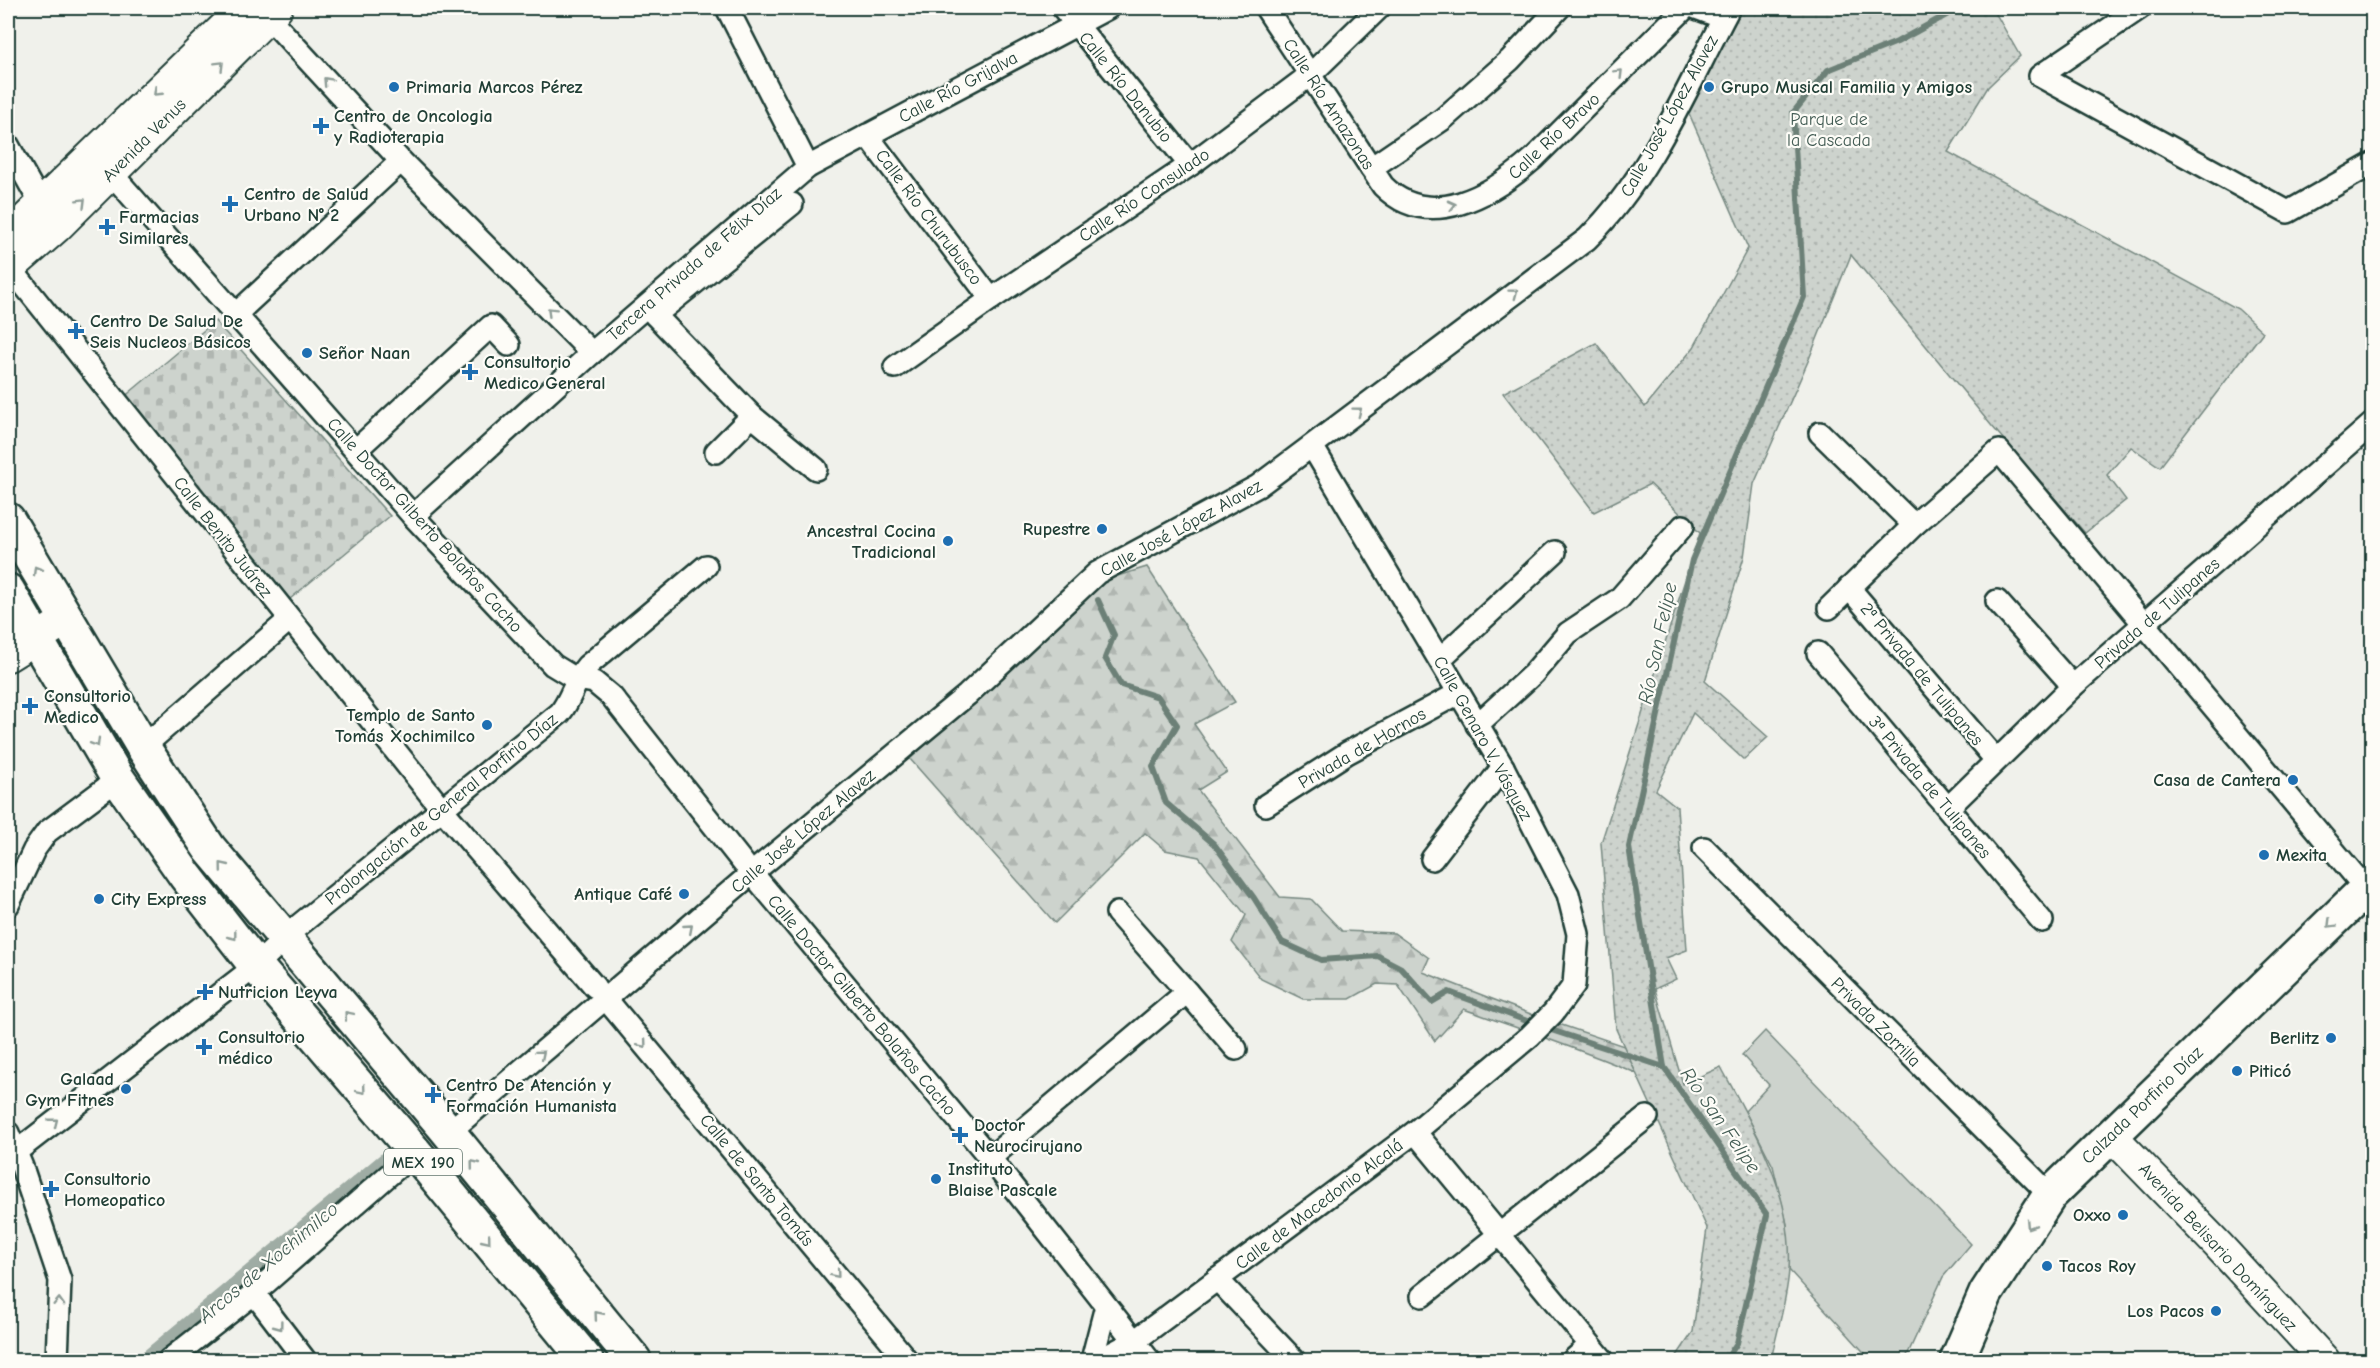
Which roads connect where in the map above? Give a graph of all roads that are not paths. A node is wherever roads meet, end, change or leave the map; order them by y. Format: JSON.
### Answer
{"nodes":[{"id":1,"x":727,"y":8,"type":"edge"},
{"id":2,"x":1062,"y":8,"type":"edge"},
{"id":3,"x":1108,"y":8,"type":"edge"},
{"id":4,"x":1266,"y":8,"type":"edge"},
{"id":5,"x":1379,"y":8,"type":"edge"},
{"id":6,"x":1559,"y":8,"type":"edge"},
{"id":7,"x":1685,"y":8,"type":"edge"},
{"id":8,"x":1695,"y":8,"type":"edge"},
{"id":9,"x":2140,"y":8,"type":"edge"},
{"id":10,"x":262,"y":10,"type":"edge"},
{"id":11,"x":1726,"y":13,"type":"edge"},
{"id":12,"x":1076,"y":25,"type":"junction"},
{"id":13,"x":1310,"y":75,"type":"junction"},
{"id":14,"x":867,"y":135,"type":"junction"},
{"id":15,"x":8,"y":145,"type":"edge"},
{"id":16,"x":401,"y":161,"type":"junction"},
{"id":17,"x":2373,"y":164,"type":"edge"},
{"id":18,"x":1190,"y":165,"type":"junction"},
{"id":19,"x":808,"y":167,"type":"junction"},
{"id":20,"x":1371,"y":168,"type":"junction"},
{"id":21,"x":111,"y":173,"type":"junction"},
{"id":22,"x":1395,"y":199,"type":"joint"},
{"id":23,"x":792,"y":204,"type":"dead end"},
{"id":24,"x":48,"y":217,"type":"junction"},
{"id":25,"x":8,"y":236,"type":"edge"},
{"id":26,"x":8,"y":268,"type":"edge"},
{"id":27,"x":991,"y":299,"type":"junction"},
{"id":28,"x":236,"y":314,"type":"junction"},
{"id":29,"x":655,"y":315,"type":"junction"},
{"id":30,"x":509,"y":345,"type":"dead end"},
{"id":31,"x":592,"y":353,"type":"junction"},
{"id":32,"x":895,"y":367,"type":"dead end"},
{"id":33,"x":554,"y":387,"type":"junction"},
{"id":34,"x":752,"y":416,"type":"junction"},
{"id":35,"x":2373,"y":424,"type":"edge"},
{"id":36,"x":1820,"y":433,"type":"dead end"},
{"id":37,"x":1312,"y":446,"type":"junction"},
{"id":38,"x":356,"y":450,"type":"junction"},
{"id":39,"x":716,"y":452,"type":"dead end"},
{"id":40,"x":816,"y":469,"type":"dead end"},
{"id":41,"x":413,"y":516,"type":"junction"},
{"id":42,"x":8,"y":520,"type":"edge"},
{"id":43,"x":1914,"y":525,"type":"junction"},
{"id":44,"x":1683,"y":526,"type":"dead end"},
{"id":45,"x":1555,"y":552,"type":"dead end"},
{"id":46,"x":706,"y":566,"type":"dead end"},
{"id":47,"x":1849,"y":588,"type":"junction"},
{"id":48,"x":8,"y":591,"type":"edge"},
{"id":49,"x":1997,"y":601,"type":"dead end"},
{"id":50,"x":1829,"y":608,"type":"dead end"},
{"id":51,"x":66,"y":620,"type":"junction"},
{"id":52,"x":289,"y":620,"type":"junction"},
{"id":53,"x":2146,"y":624,"type":"junction"},
{"id":54,"x":21,"y":647,"type":"edge"},
{"id":55,"x":1818,"y":653,"type":"dead end"},
{"id":56,"x":1440,"y":659,"type":"junction"},
{"id":57,"x":576,"y":679,"type":"junction"},
{"id":58,"x":2073,"y":686,"type":"junction"},
{"id":59,"x":1459,"y":693,"type":"junction"},
{"id":60,"x":1478,"y":725,"type":"junction"},
{"id":61,"x":143,"y":747,"type":"junction"},
{"id":62,"x":1996,"y":760,"type":"junction"},
{"id":63,"x":1503,"y":767,"type":"junction"},
{"id":64,"x":118,"y":779,"type":"junction"},
{"id":65,"x":1266,"y":805,"type":"dead end"},
{"id":66,"x":441,"y":808,"type":"junction"},
{"id":67,"x":1948,"y":808,"type":"junction"},
{"id":68,"x":1704,"y":848,"type":"dead end"},
{"id":69,"x":1432,"y":859,"type":"dead end"},
{"id":70,"x":748,"y":869,"type":"junction"},
{"id":71,"x":2369,"y":886,"type":"edge"},
{"id":72,"x":8,"y":906,"type":"edge"},
{"id":73,"x":1118,"y":913,"type":"dead end"},
{"id":74,"x":2042,"y":921,"type":"dead end"},
{"id":75,"x":291,"y":933,"type":"junction"},
{"id":76,"x":256,"y":966,"type":"junction"},
{"id":77,"x":1187,"y":992,"type":"junction"},
{"id":78,"x":600,"y":993,"type":"junction"},
{"id":79,"x":1530,"y":1036,"type":"joint"},
{"id":80,"x":1236,"y":1049,"type":"dead end"},
{"id":81,"x":1647,"y":1118,"type":"dead end"},
{"id":82,"x":1415,"y":1132,"type":"junction"},
{"id":83,"x":448,"y":1133,"type":"junction"},
{"id":84,"x":2111,"y":1135,"type":"junction"},
{"id":85,"x":11,"y":1147,"type":"edge"},
{"id":86,"x":415,"y":1152,"type":"junction"},
{"id":87,"x":990,"y":1158,"type":"junction"},
{"id":88,"x":2050,"y":1195,"type":"junction"},
{"id":89,"x":1501,"y":1236,"type":"junction"},
{"id":90,"x":1217,"y":1280,"type":"junction"},
{"id":91,"x":252,"y":1295,"type":"junction"},
{"id":92,"x":1422,"y":1296,"type":"dead end"},
{"id":93,"x":1106,"y":1306,"type":"junction"},
{"id":94,"x":1133,"y":1342,"type":"junction"},
{"id":95,"x":1597,"y":1353,"type":"edge"},
{"id":96,"x":57,"y":1360,"type":"edge"},
{"id":97,"x":169,"y":1360,"type":"edge"},
{"id":98,"x":305,"y":1360,"type":"edge"},
{"id":99,"x":586,"y":1360,"type":"edge"},
{"id":100,"x":634,"y":1360,"type":"edge"},
{"id":101,"x":908,"y":1360,"type":"edge"},
{"id":102,"x":1092,"y":1360,"type":"edge"},
{"id":103,"x":1100,"y":1360,"type":"edge"},
{"id":104,"x":1149,"y":1360,"type":"edge"},
{"id":105,"x":1294,"y":1360,"type":"edge"},
{"id":106,"x":1573,"y":1360,"type":"edge"},
{"id":107,"x":1957,"y":1360,"type":"edge"},
{"id":108,"x":2324,"y":1360,"type":"edge"}],
"edges":[{"from":1,"to":19,"type":"street"},
{"from":2,"to":12,"type":"street","name":"Calle Río Danubio"},
{"from":3,"to":12,"type":"street","name":"Calle Río Grijalva"},
{"from":4,"to":13,"type":"street","name":"Calle Río Amazonas"},
{"from":5,"to":13,"type":"street","name":"Calle Río Consulado"},
{"from":6,"to":20,"type":"street"},
{"from":22,"to":7,"type":"street","name":"Calle Río Bravo","one_way":true},
{"from":8,"to":11,"type":"street"},
{"from":9,"to":17,"type":"street"},
{"from":16,"to":10,"type":"street","one_way":true},
{"from":21,"to":10,"type":"main road","name":"Avenida Venus","one_way":true},
{"from":10,"to":24,"type":"main road","name":"Avenida Venus","one_way":true},
{"from":37,"to":11,"type":"street","name":"Calle José López Alavez","one_way":true},
{"from":12,"to":14,"type":"street","name":"Calle Río Grijalva"},
{"from":12,"to":18,"type":"street","name":"Calle Río Danubio"},
{"from":13,"to":18,"type":"street","name":"Calle Río Consulado"},
{"from":13,"to":20,"type":"street","name":"Calle Río Amazonas"},
{"from":14,"to":19,"type":"street","name":"Calle Río Grijalva"},
{"from":14,"to":27,"type":"street","name":"Calle Río Churubusco"},
{"from":15,"to":24,"type":"street"},
{"from":16,"to":28,"type":"street"},
{"from":31,"to":16,"type":"street","one_way":true},
{"from":18,"to":27,"type":"street","name":"Calle Río Consulado"},
{"from":19,"to":31,"type":"street","name":"Tercera Privada de Félix Díaz"},
{"from":20,"to":22,"type":"street","name":"Calle Río Amazonas"},
{"from":24,"to":21,"type":"main road","name":"Avenida Venus","one_way":true},
{"from":21,"to":28,"type":"street","name":"Calle Doctor Gilberto Bolaños Cacho"},
{"from":23,"to":29,"type":"street","name":"Tercera Privada de Félix Díaz"},
{"from":24,"to":25,"type":"main road","name":"Avenida Venus"},
{"from":24,"to":26,"type":"main road","name":"Avenida Venus"},
{"from":26,"to":52,"type":"street","name":"Calle Benito Juárez"},
{"from":27,"to":32,"type":"street","name":"Calle Río Consulado"},
{"from":28,"to":38,"type":"street","name":"Calle Doctor Gilberto Bolaños Cacho"},
{"from":29,"to":33,"type":"street","name":"Tercera Privada de Félix Díaz"},
{"from":29,"to":34,"type":"street"},
{"from":30,"to":38,"type":"street"},
{"from":31,"to":33,"type":"street","name":"Tercera Privada de Félix Díaz"},
{"from":33,"to":41,"type":"street","name":"Tercera Privada de Félix Díaz"},
{"from":34,"to":39,"type":"street"},
{"from":34,"to":40,"type":"street"},
{"from":35,"to":53,"type":"street","name":"Privada de Tulipanes"},
{"from":36,"to":43,"type":"street"},
{"from":37,"to":56,"type":"street","name":"Calle Genaro V. Vásquez"},
{"from":37,"to":70,"type":"street","name":"Calle José López Alavez"},
{"from":38,"to":41,"type":"street","name":"Calle Doctor Gilberto Bolaños Cacho"},
{"from":41,"to":57,"type":"street","name":"Calle Doctor Gilberto Bolaños Cacho"},
{"from":51,"to":42,"type":"main road","number":"MEX 190","one_way":true},
{"from":43,"to":47,"type":"street"},
{"from":43,"to":53,"type":"street"},
{"from":44,"to":60,"type":"street"},
{"from":45,"to":56,"type":"street"},
{"from":46,"to":57,"type":"street","name":"Prolongación de General Porfirio Díaz"},
{"from":47,"to":50,"type":"street"},
{"from":47,"to":62,"type":"street","name":"2ª Privada de Tulipanes"},
{"from":48,"to":54,"type":"main road","number":"MEX 190"},
{"from":49,"to":58,"type":"street"},
{"from":51,"to":54,"type":"main road"},
{"from":51,"to":61,"type":"main road","number":"MEX 190"},
{"from":52,"to":61,"type":"street"},
{"from":52,"to":66,"type":"street","name":"Calle Benito Juárez"},
{"from":53,"to":58,"type":"street","name":"Privada de Tulipanes"},
{"from":53,"to":71,"type":"street"},
{"from":54,"to":64,"type":"main road","number":"MEX 190","one_way":true},
{"from":55,"to":67,"type":"street","name":"3ª Privada de Tulipanes"},
{"from":56,"to":59,"type":"street","name":"Calle Genaro V. Vásquez"},
{"from":57,"to":66,"type":"street","name":"Prolongación de General Porfirio Díaz"},
{"from":57,"to":70,"type":"street","name":"Calle Doctor Gilberto Bolaños Cacho"},
{"from":58,"to":62,"type":"street","name":"Privada de Tulipanes"},
{"from":59,"to":60,"type":"street","name":"Calle Genaro V. Vásquez"},
{"from":59,"to":65,"type":"street","name":"Privada de Hornos"},
{"from":60,"to":63,"type":"street","name":"Calle Genaro V. Vásquez"},
{"from":75,"to":61,"type":"main road","number":"MEX 190","one_way":true},
{"from":62,"to":67,"type":"street","name":"Privada de Tulipanes"},
{"from":63,"to":69,"type":"street"},
{"from":63,"to":79,"type":"street","name":"Calle Genaro V. Vásquez"},
{"from":64,"to":72,"type":"street"},
{"from":64,"to":76,"type":"main road","number":"MEX 190","one_way":true},
{"from":66,"to":75,"type":"street","name":"Prolongación de General Porfirio Díaz"},
{"from":66,"to":78,"type":"street","name":"Calle de Santo Tomás"},
{"from":67,"to":74,"type":"street","name":"3ª Privada de Tulipanes"},
{"from":68,"to":88,"type":"street","name":"Privada Zorrilla"},
{"from":78,"to":70,"type":"street","name":"Calle José López Alavez","one_way":true},
{"from":70,"to":87,"type":"street","name":"Calle Doctor Gilberto Bolaños Cacho"},
{"from":71,"to":84,"type":"main road","name":"Calzada Porfirio Díaz","one_way":true},
{"from":73,"to":77,"type":"street"},
{"from":75,"to":76,"type":"street","name":"Prolongación de General Porfirio Díaz"},
{"from":83,"to":75,"type":"main road","number":"MEX 190","one_way":true},
{"from":85,"to":76,"type":"street","name":"Prolongación de General Porfirio Díaz","one_way":true},
{"from":76,"to":86,"type":"main road","number":"MEX 190","one_way":true},
{"from":77,"to":80,"type":"street"},
{"from":77,"to":87,"type":"street"},
{"from":83,"to":78,"type":"street","name":"Calle José López Alavez","one_way":true},
{"from":78,"to":101,"type":"street","name":"Calle de Santo Tomás","one_way":true},
{"from":79,"to":82,"type":"street","name":"Calle de Macedonio Alcalá"},
{"from":81,"to":89,"type":"street"},
{"from":82,"to":89,"type":"street"},
{"from":82,"to":90,"type":"street","name":"Calle de Macedonio Alcalá"},
{"from":100,"to":83,"type":"main road","number":"MEX 190","one_way":true},
{"from":84,"to":88,"type":"main road","name":"Calzada Porfirio Díaz"},
{"from":84,"to":108,"type":"main road","name":"Avenida Belisario Domínguez"},
{"from":96,"to":85,"type":"street","one_way":true},
{"from":86,"to":91,"type":"street"},
{"from":86,"to":99,"type":"main road","number":"MEX 190","one_way":true},
{"from":87,"to":93,"type":"street","name":"Calle Doctor Gilberto Bolaños Cacho"},
{"from":88,"to":107,"type":"main road","name":"Calzada Porfirio Díaz","one_way":true},
{"from":89,"to":92,"type":"street"},
{"from":89,"to":95,"type":"street"},
{"from":90,"to":94,"type":"street","name":"Calle de Macedonio Alcalá"},
{"from":90,"to":105,"type":"street"},
{"from":91,"to":97,"type":"street"},
{"from":91,"to":98,"type":"street","one_way":true},
{"from":93,"to":94,"type":"street","name":"Calle Doctor Gilberto Bolaños Cacho"},
{"from":93,"to":102,"type":"street"},
{"from":94,"to":103,"type":"street","name":"Calle de Macedonio Alcalá"},
{"from":94,"to":104,"type":"street","name":"Calle Doctor Gilberto Bolaños Cacho"},
{"from":95,"to":106,"type":"street"}]}
